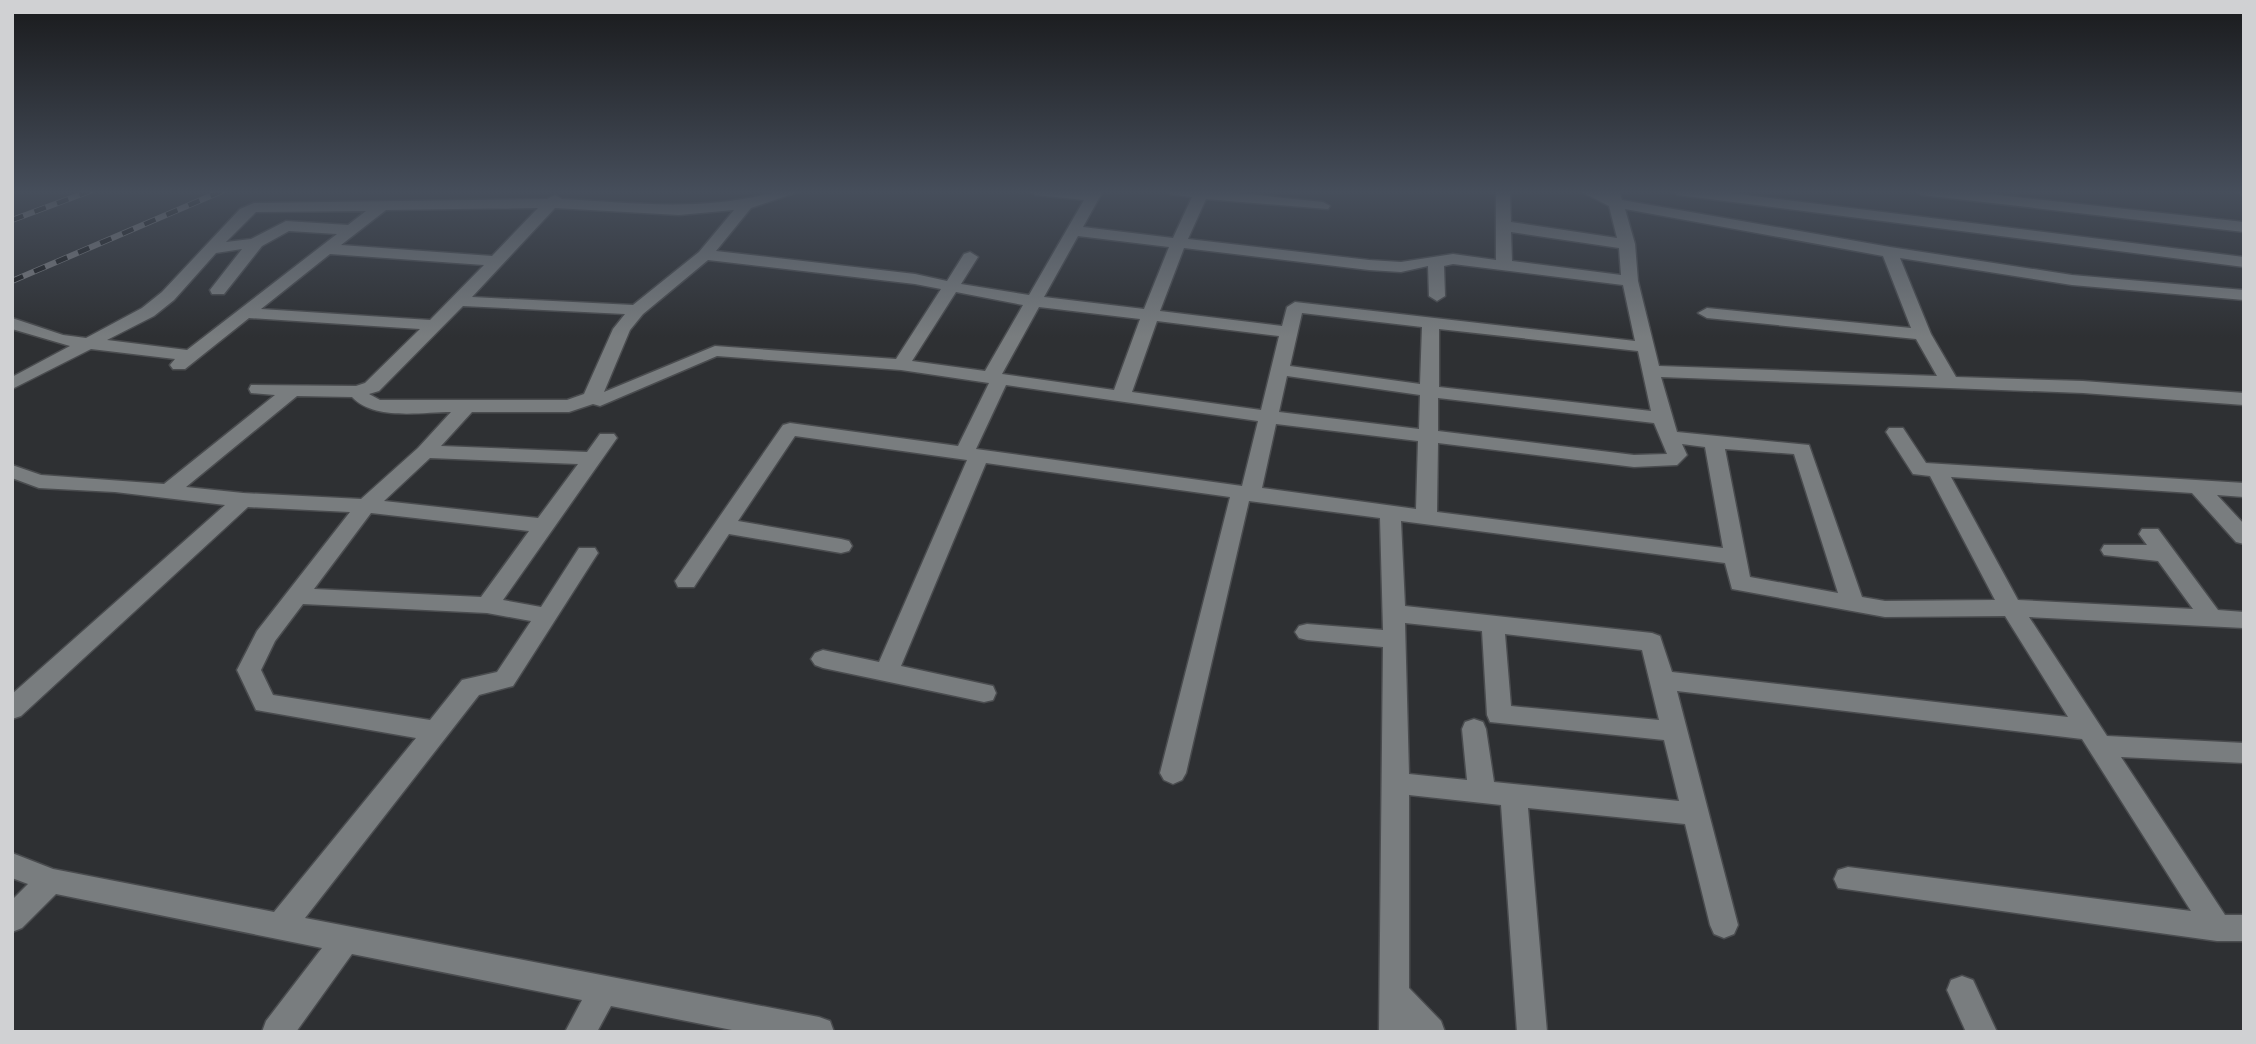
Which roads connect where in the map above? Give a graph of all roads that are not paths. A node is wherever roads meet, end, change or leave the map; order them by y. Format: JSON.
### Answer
{"nodes":[{"id":1,"x":219,"y":240,"type":"edge"},
{"id":2,"x":258,"y":240,"type":"edge"},
{"id":3,"x":261,"y":240,"type":"edge"},
{"id":4,"x":340,"y":240,"type":"edge"},
{"id":5,"x":516,"y":240,"type":"edge"},
{"id":6,"x":718,"y":240,"type":"edge"},
{"id":7,"x":1069,"y":240,"type":"edge"},
{"id":8,"x":1153,"y":240,"type":"edge"},
{"id":9,"x":1180,"y":240,"type":"edge"},
{"id":10,"x":1505,"y":240,"type":"edge"},
{"id":11,"x":1598,"y":240,"type":"edge"},
{"id":12,"x":1626,"y":240,"type":"edge"},
{"id":13,"x":1828,"y":240,"type":"edge"},
{"id":14,"x":2066,"y":240,"type":"edge"},
{"id":15,"x":255,"y":243,"type":"junction"},
{"id":16,"x":1179,"y":243,"type":"junction"},
{"id":17,"x":1627,"y":244,"type":"junction"},
{"id":18,"x":211,"y":248,"type":"junction"},
{"id":19,"x":327,"y":249,"type":"junction"},
{"id":20,"x":1890,"y":252,"type":"junction"},
{"id":21,"x":705,"y":255,"type":"junction"},
{"id":22,"x":970,"y":257,"type":"dead end"},
{"id":23,"x":495,"y":261,"type":"junction"},
{"id":24,"x":2244,"y":262,"type":"edge"},
{"id":25,"x":1436,"y":263,"type":"junction"},
{"id":26,"x":1504,"y":263,"type":"junction"},
{"id":27,"x":1630,"y":281,"type":"junction"},
{"id":28,"x":952,"y":287,"type":"junction"},
{"id":29,"x":218,"y":290,"type":"dead end"},
{"id":30,"x":2244,"y":295,"type":"edge"},
{"id":31,"x":1437,"y":296,"type":"dead end"},
{"id":32,"x":1037,"y":300,"type":"junction"},
{"id":33,"x":459,"y":301,"type":"junction"},
{"id":34,"x":637,"y":310,"type":"junction"},
{"id":35,"x":247,"y":313,"type":"junction"},
{"id":36,"x":1151,"y":313,"type":"junction"},
{"id":37,"x":1707,"y":313,"type":"dead end"},
{"id":38,"x":12,"y":323,"type":"edge"},
{"id":39,"x":1431,"y":323,"type":"junction"},
{"id":40,"x":433,"y":325,"type":"junction"},
{"id":41,"x":1289,"y":332,"type":"junction"},
{"id":42,"x":1922,"y":334,"type":"junction"},
{"id":43,"x":90,"y":344,"type":"junction"},
{"id":44,"x":1645,"y":347,"type":"junction"},
{"id":45,"x":901,"y":365,"type":"junction"},
{"id":46,"x":1280,"y":370,"type":"junction"},
{"id":47,"x":1652,"y":371,"type":"junction"},
{"id":48,"x":995,"y":378,"type":"junction"},
{"id":49,"x":1950,"y":383,"type":"junction"},
{"id":50,"x":12,"y":384,"type":"edge"},
{"id":51,"x":258,"y":389,"type":"dead end"},
{"id":52,"x":291,"y":391,"type":"junction"},
{"id":53,"x":1429,"y":391,"type":"junction"},
{"id":54,"x":357,"y":392,"type":"junction"},
{"id":55,"x":1121,"y":396,"type":"junction"},
{"id":56,"x":2244,"y":399,"type":"edge"},
{"id":57,"x":600,"y":400,"type":"dead end"},
{"id":58,"x":468,"y":405,"type":"junction"},
{"id":59,"x":1269,"y":417,"type":"junction"},
{"id":60,"x":1667,"y":427,"type":"junction"},
{"id":61,"x":1896,"y":432,"type":"dead end"},
{"id":62,"x":1429,"y":435,"type":"junction"},
{"id":63,"x":607,"y":438,"type":"dead end"},
{"id":64,"x":1714,"y":442,"type":"junction"},
{"id":65,"x":425,"y":452,"type":"junction"},
{"id":66,"x":972,"y":455,"type":"junction"},
{"id":67,"x":592,"y":458,"type":"junction"},
{"id":68,"x":1937,"y":470,"type":"junction"},
{"id":69,"x":12,"y":471,"type":"edge"},
{"id":70,"x":2199,"y":487,"type":"junction"},
{"id":71,"x":2244,"y":490,"type":"edge"},
{"id":72,"x":167,"y":492,"type":"junction"},
{"id":73,"x":1246,"y":493,"type":"junction"},
{"id":74,"x":243,"y":500,"type":"junction"},
{"id":75,"x":366,"y":506,"type":"junction"},
{"id":76,"x":1390,"y":513,"type":"junction"},
{"id":77,"x":1426,"y":517,"type":"junction"},
{"id":78,"x":543,"y":526,"type":"junction"},
{"id":79,"x":724,"y":526,"type":"junction"},
{"id":80,"x":2150,"y":534,"type":"dead end"},
{"id":81,"x":2244,"y":537,"type":"edge"},
{"id":82,"x":841,"y":546,"type":"dead end"},
{"id":83,"x":2112,"y":550,"type":"dead end"},
{"id":84,"x":587,"y":553,"type":"dead end"},
{"id":85,"x":2165,"y":554,"type":"junction"},
{"id":86,"x":1735,"y":557,"type":"junction"},
{"id":87,"x":686,"y":581,"type":"dead end"},
{"id":88,"x":297,"y":596,"type":"junction"},
{"id":89,"x":1853,"y":603,"type":"junction"},
{"id":90,"x":487,"y":605,"type":"junction"},
{"id":91,"x":2011,"y":608,"type":"junction"},
{"id":92,"x":1393,"y":613,"type":"junction"},
{"id":93,"x":547,"y":616,"type":"junction"},
{"id":94,"x":2211,"y":617,"type":"junction"},
{"id":95,"x":2244,"y":620,"type":"edge"},
{"id":96,"x":1493,"y":624,"type":"junction"},
{"id":97,"x":1307,"y":632,"type":"dead end"},
{"id":98,"x":1394,"y":639,"type":"junction"},
{"id":99,"x":822,"y":659,"type":"dead end"},
{"id":100,"x":887,"y":672,"type":"junction"},
{"id":101,"x":1661,"y":680,"type":"junction"},
{"id":102,"x":984,"y":693,"type":"dead end"},
{"id":103,"x":12,"y":709,"type":"edge"},
{"id":104,"x":1474,"y":729,"type":"dead end"},
{"id":105,"x":436,"y":731,"type":"junction"},
{"id":106,"x":1674,"y":731,"type":"junction"},
{"id":107,"x":2096,"y":738,"type":"junction"},
{"id":108,"x":2244,"y":753,"type":"edge"},
{"id":109,"x":1174,"y":773,"type":"dead end"},
{"id":110,"x":1396,"y":783,"type":"junction"},
{"id":111,"x":1482,"y":792,"type":"junction"},
{"id":112,"x":1514,"y":796,"type":"junction"},
{"id":113,"x":1696,"y":814,"type":"junction"},
{"id":114,"x":12,"y":865,"type":"edge"},
{"id":115,"x":1848,"y":879,"type":"dead end"},
{"id":116,"x":51,"y":881,"type":"junction"},
{"id":117,"x":12,"y":919,"type":"edge"},
{"id":118,"x":1724,"y":925,"type":"dead end"},
{"id":119,"x":281,"y":926,"type":"junction"},
{"id":120,"x":2230,"y":928,"type":"edge"},
{"id":121,"x":345,"y":940,"type":"junction"},
{"id":122,"x":605,"y":988,"type":"junction"},
{"id":123,"x":1962,"y":990,"type":"dead end"},
{"id":124,"x":1394,"y":993,"type":"junction"},
{"id":125,"x":277,"y":1032,"type":"edge"},
{"id":126,"x":580,"y":1032,"type":"edge"},
{"id":127,"x":819,"y":1032,"type":"edge"},
{"id":128,"x":1394,"y":1032,"type":"edge"},
{"id":129,"x":1430,"y":1032,"type":"edge"},
{"id":130,"x":1532,"y":1032,"type":"edge"},
{"id":131,"x":1982,"y":1032,"type":"edge"}],
"edges":[{"from":1,"to":18,"type":"street"},
{"from":2,"to":15,"type":"street"},
{"from":3,"to":15,"type":"street"},
{"from":4,"to":19,"type":"street"},
{"from":5,"to":23,"type":"street"},
{"from":6,"to":21,"type":"street"},
{"from":7,"to":32,"type":"street"},
{"from":8,"to":16,"type":"street"},
{"from":9,"to":16,"type":"street"},
{"from":10,"to":26,"type":"street"},
{"from":11,"to":17,"type":"street"},
{"from":12,"to":17,"type":"street"},
{"from":13,"to":20,"type":"street"},
{"from":14,"to":24,"type":"street"},
{"from":15,"to":18,"type":"street"},
{"from":15,"to":29,"type":"street"},
{"from":16,"to":25,"type":"street"},
{"from":16,"to":36,"type":"street"},
{"from":17,"to":27,"type":"street"},
{"from":18,"to":43,"type":"street"},
{"from":19,"to":23,"type":"street"},
{"from":19,"to":35,"type":"street"},
{"from":20,"to":30,"type":"street"},
{"from":20,"to":42,"type":"street"},
{"from":21,"to":28,"type":"street"},
{"from":21,"to":34,"type":"street"},
{"from":22,"to":28,"type":"street"},
{"from":23,"to":33,"type":"street"},
{"from":25,"to":26,"type":"street"},
{"from":25,"to":31,"type":"street"},
{"from":26,"to":27,"type":"street"},
{"from":27,"to":44,"type":"street"},
{"from":28,"to":32,"type":"street"},
{"from":28,"to":45,"type":"street"},
{"from":32,"to":36,"type":"street"},
{"from":32,"to":48,"type":"street"},
{"from":33,"to":34,"type":"street"},
{"from":33,"to":40,"type":"street"},
{"from":34,"to":58,"type":"street"},
{"from":35,"to":40,"type":"street"},
{"from":35,"to":43,"type":"street"},
{"from":36,"to":41,"type":"street"},
{"from":36,"to":55,"type":"street"},
{"from":37,"to":42,"type":"street"},
{"from":38,"to":43,"type":"street"},
{"from":39,"to":41,"type":"street"},
{"from":39,"to":44,"type":"street"},
{"from":39,"to":53,"type":"street"},
{"from":40,"to":54,"type":"street"},
{"from":41,"to":46,"type":"street"},
{"from":42,"to":49,"type":"street"},
{"from":43,"to":50,"type":"street"},
{"from":44,"to":47,"type":"street"},
{"from":45,"to":48,"type":"street"},
{"from":45,"to":57,"type":"street"},
{"from":46,"to":53,"type":"street"},
{"from":46,"to":59,"type":"street"},
{"from":47,"to":49,"type":"street"},
{"from":47,"to":60,"type":"street"},
{"from":48,"to":55,"type":"street"},
{"from":48,"to":66,"type":"street"},
{"from":49,"to":56,"type":"street"},
{"from":51,"to":52,"type":"street"},
{"from":52,"to":54,"type":"street"},
{"from":52,"to":72,"type":"street"},
{"from":53,"to":60,"type":"street"},
{"from":53,"to":62,"type":"street"},
{"from":54,"to":58,"type":"street"},
{"from":55,"to":59,"type":"street"},
{"from":58,"to":65,"type":"street"},
{"from":59,"to":62,"type":"street"},
{"from":59,"to":73,"type":"street"},
{"from":60,"to":62,"type":"street"},
{"from":60,"to":64,"type":"street"},
{"from":61,"to":68,"type":"street"},
{"from":62,"to":77,"type":"street"},
{"from":63,"to":67,"type":"street"},
{"from":64,"to":86,"type":"street"},
{"from":64,"to":89,"type":"street"},
{"from":65,"to":67,"type":"street"},
{"from":65,"to":75,"type":"street"},
{"from":66,"to":73,"type":"street"},
{"from":66,"to":79,"type":"street"},
{"from":66,"to":100,"type":"street"},
{"from":67,"to":78,"type":"street"},
{"from":68,"to":70,"type":"street"},
{"from":68,"to":91,"type":"street"},
{"from":69,"to":72,"type":"street"},
{"from":70,"to":71,"type":"street"},
{"from":70,"to":81,"type":"street"},
{"from":72,"to":74,"type":"street"},
{"from":73,"to":76,"type":"street"},
{"from":73,"to":109,"type":"street"},
{"from":74,"to":75,"type":"street"},
{"from":74,"to":103,"type":"street"},
{"from":75,"to":78,"type":"street"},
{"from":75,"to":88,"type":"street"},
{"from":76,"to":77,"type":"street"},
{"from":76,"to":92,"type":"street"},
{"from":77,"to":86,"type":"street"},
{"from":78,"to":90,"type":"street"},
{"from":79,"to":82,"type":"street"},
{"from":79,"to":87,"type":"street"},
{"from":80,"to":85,"type":"street"},
{"from":83,"to":85,"type":"street"},
{"from":84,"to":93,"type":"street"},
{"from":85,"to":94,"type":"street"},
{"from":86,"to":89,"type":"street"},
{"from":88,"to":90,"type":"street"},
{"from":88,"to":105,"type":"street"},
{"from":89,"to":91,"type":"street"},
{"from":90,"to":93,"type":"street"},
{"from":91,"to":94,"type":"street"},
{"from":91,"to":107,"type":"street"},
{"from":92,"to":96,"type":"street"},
{"from":92,"to":98,"type":"street"},
{"from":93,"to":105,"type":"street"},
{"from":94,"to":95,"type":"street"},
{"from":96,"to":101,"type":"street"},
{"from":96,"to":106,"type":"street"},
{"from":97,"to":98,"type":"street"},
{"from":98,"to":110,"type":"street"},
{"from":99,"to":100,"type":"street"},
{"from":100,"to":102,"type":"street"},
{"from":101,"to":106,"type":"street"},
{"from":101,"to":107,"type":"street"},
{"from":104,"to":111,"type":"street"},
{"from":105,"to":119,"type":"street"},
{"from":106,"to":113,"type":"street"},
{"from":107,"to":108,"type":"street"},
{"from":107,"to":120,"type":"street"},
{"from":110,"to":111,"type":"street"},
{"from":110,"to":124,"type":"street"},
{"from":111,"to":112,"type":"street"},
{"from":112,"to":113,"type":"street"},
{"from":112,"to":130,"type":"street"},
{"from":113,"to":118,"type":"street"},
{"from":114,"to":116,"type":"street"},
{"from":115,"to":120,"type":"street"},
{"from":116,"to":117,"type":"street"},
{"from":116,"to":119,"type":"street"},
{"from":119,"to":121,"type":"street"},
{"from":121,"to":122,"type":"street"},
{"from":121,"to":125,"type":"street"},
{"from":122,"to":126,"type":"street"},
{"from":122,"to":127,"type":"street"},
{"from":123,"to":131,"type":"street"},
{"from":124,"to":128,"type":"street"},
{"from":124,"to":129,"type":"street"}]}
